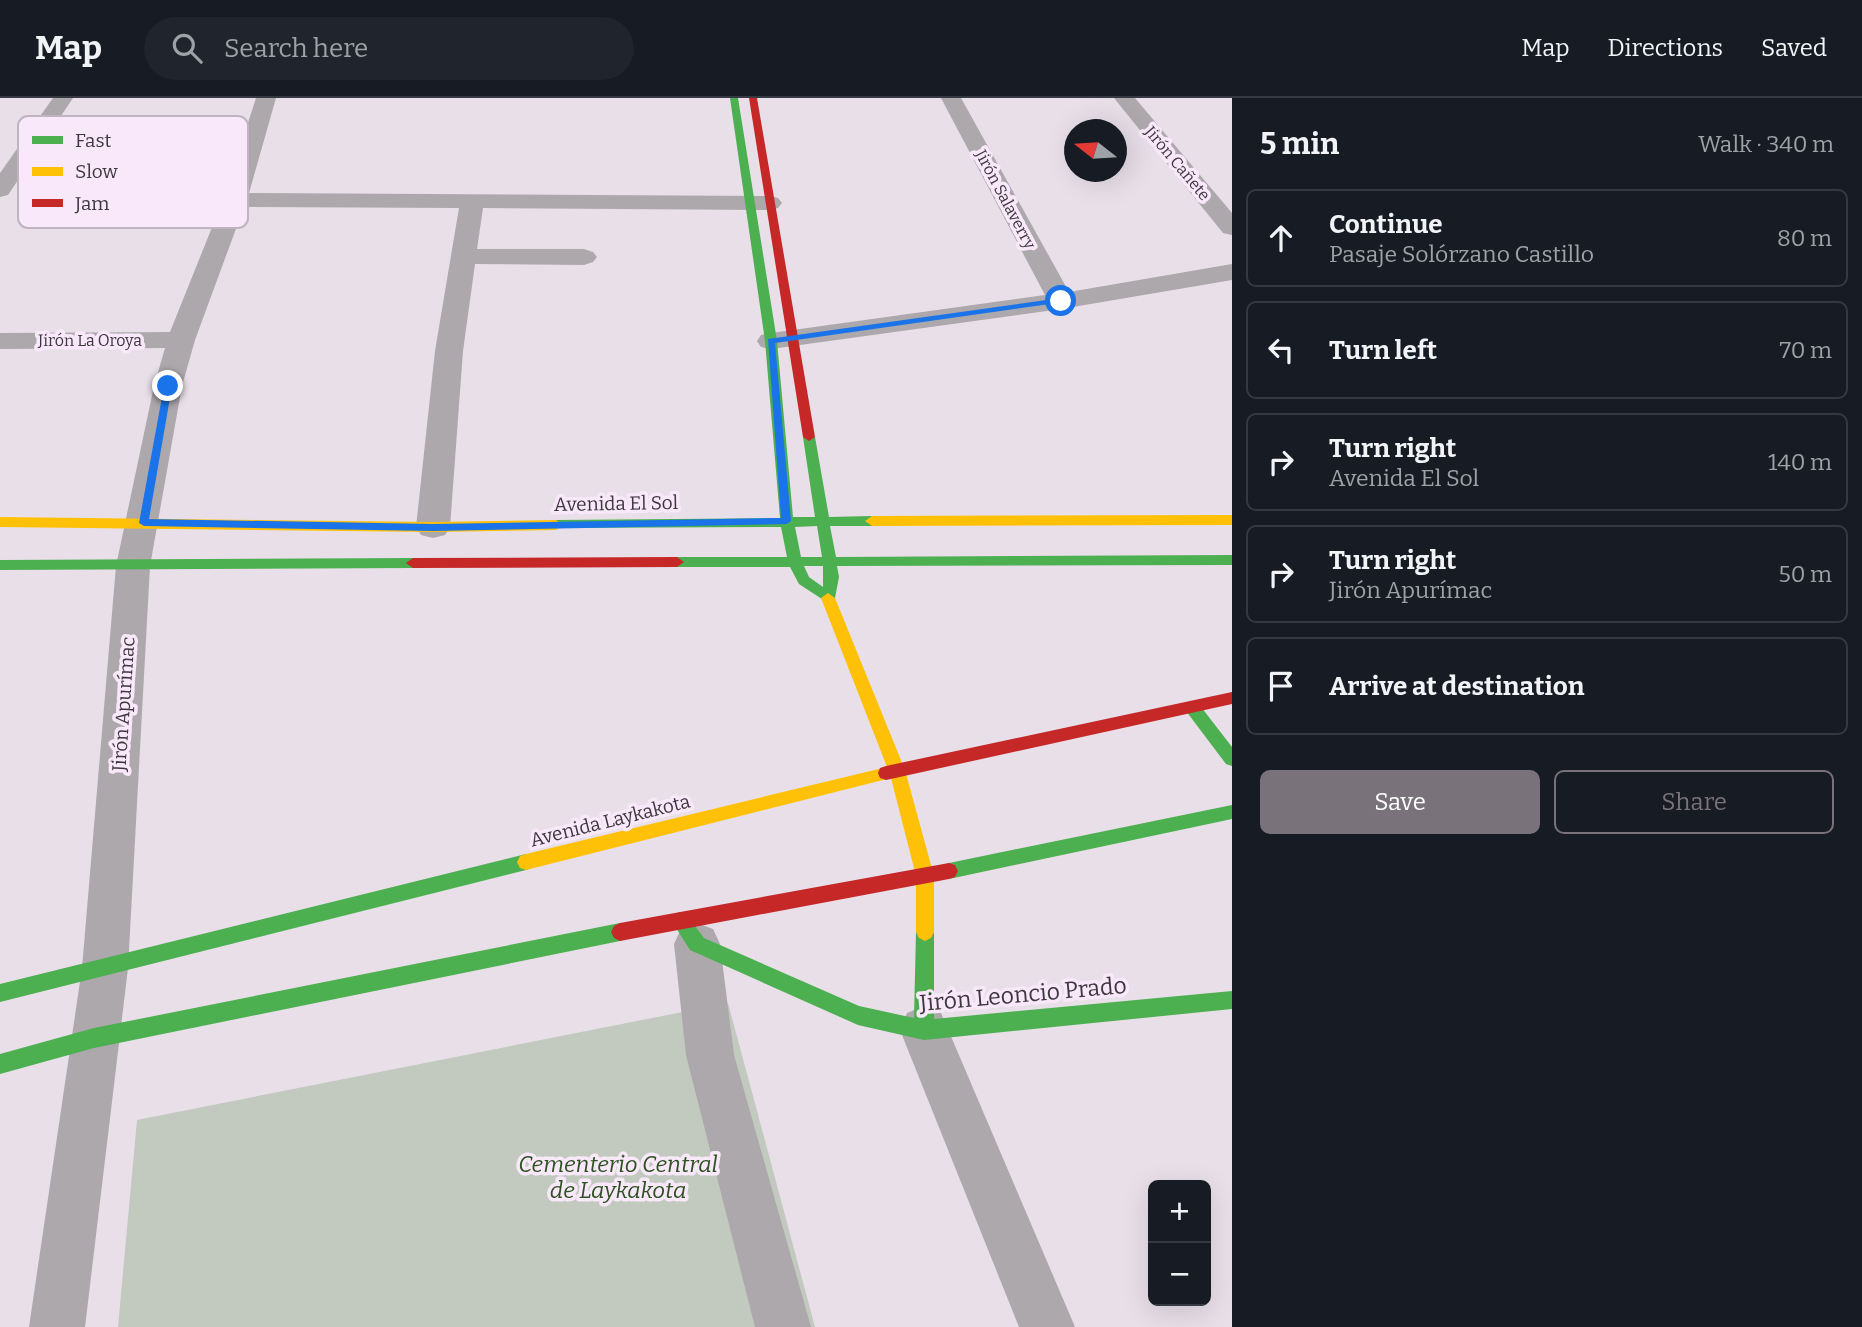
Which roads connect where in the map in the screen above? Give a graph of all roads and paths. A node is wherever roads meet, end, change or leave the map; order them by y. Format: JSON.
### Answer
{"nodes":[{"id":1,"x":63,"y":98,"type":"edge"},
{"id":2,"x":265,"y":98,"type":"edge"},
{"id":3,"x":734,"y":98,"type":"edge"},
{"id":4,"x":753,"y":98,"type":"edge"},
{"id":5,"x":951,"y":98,"type":"edge"},
{"id":6,"x":1124,"y":98,"type":"edge"},
{"id":7,"x":51,"y":116,"type":"edge"},
{"id":8,"x":248,"y":156,"type":"edge"},
{"id":9,"x":18,"y":164,"type":"edge"},
{"id":10,"x":0,"y":190,"type":"edge"},
{"id":11,"x":248,"y":200,"type":"edge"},
{"id":12,"x":472,"y":200,"type":"junction"},
{"id":13,"x":760,"y":203,"type":"junction"},
{"id":14,"x":224,"y":228,"type":"edge"},
{"id":15,"x":1232,"y":228,"type":"edge"},
{"id":16,"x":463,"y":256,"type":"junction"},
{"id":17,"x":584,"y":257,"type":"dead end"},
{"id":18,"x":1232,"y":272,"type":"edge"},
{"id":19,"x":1061,"y":301,"type":"junction"},
{"id":20,"x":781,"y":339,"type":"junction"},
{"id":21,"x":180,"y":340,"type":"junction"},
{"id":22,"x":0,"y":341,"type":"edge"},
{"id":23,"x":1232,"y":520,"type":"edge"},
{"id":24,"x":787,"y":521,"type":"junction"},
{"id":25,"x":0,"y":522,"type":"edge"},
{"id":26,"x":824,"y":522,"type":"junction"},
{"id":27,"x":144,"y":523,"type":"junction"},
{"id":28,"x":433,"y":527,"type":"junction"},
{"id":29,"x":1232,"y":560,"type":"edge"},
{"id":30,"x":795,"y":562,"type":"junction"},
{"id":31,"x":830,"y":562,"type":"junction"},
{"id":32,"x":0,"y":565,"type":"edge"},
{"id":33,"x":133,"y":566,"type":"junction"},
{"id":34,"x":828,"y":598,"type":"junction"},
{"id":35,"x":1232,"y":698,"type":"edge"},
{"id":36,"x":1192,"y":706,"type":"junction"},
{"id":37,"x":1232,"y":759,"type":"edge"},
{"id":38,"x":897,"y":770,"type":"junction"},
{"id":39,"x":1232,"y":812,"type":"edge"},
{"id":40,"x":925,"y":876,"type":"junction"},
{"id":41,"x":688,"y":932,"type":"junction"},
{"id":42,"x":105,"y":968,"type":"junction"},
{"id":43,"x":0,"y":993,"type":"edge"},
{"id":44,"x":1232,"y":1000,"type":"edge"},
{"id":45,"x":924,"y":1030,"type":"junction"},
{"id":46,"x":94,"y":1038,"type":"junction"},
{"id":47,"x":0,"y":1064,"type":"edge"},
{"id":48,"x":57,"y":1327,"type":"edge"},
{"id":49,"x":783,"y":1327,"type":"edge"},
{"id":50,"x":1047,"y":1327,"type":"edge"}],
"edges":[{"from":1,"to":7,"type":"street"},
{"from":2,"to":8,"type":"street","name":"Jirón Apurímac"},
{"from":3,"to":13,"type":"street"},
{"from":4,"to":13,"type":"street"},
{"from":5,"to":19,"type":"street","name":"Jirón Salaverry"},
{"from":6,"to":15,"type":"street","name":"Jirón Cañete"},
{"from":9,"to":10,"type":"street"},
{"from":11,"to":12,"type":"street"},
{"from":12,"to":13,"type":"street"},
{"from":12,"to":16,"type":"street"},
{"from":13,"to":20,"type":"street"},
{"from":14,"to":21,"type":"street","name":"Jirón Apurímac"},
{"from":16,"to":17,"type":"street"},
{"from":16,"to":28,"type":"street"},
{"from":18,"to":19,"type":"street"},
{"from":19,"to":20,"type":"street"},
{"from":20,"to":24,"type":"street"},
{"from":20,"to":26,"type":"street"},
{"from":21,"to":22,"type":"street","name":"Jirón La Oroya"},
{"from":21,"to":27,"type":"street","name":"Jirón Apurímac"},
{"from":23,"to":26,"type":"street","name":"Avenida El Sol"},
{"from":24,"to":26,"type":"street","name":"Avenida El Sol"},
{"from":24,"to":28,"type":"street","name":"Avenida El Sol"},
{"from":24,"to":30,"type":"street"},
{"from":25,"to":27,"type":"street","name":"Avenida El Sol"},
{"from":26,"to":31,"type":"street"},
{"from":27,"to":28,"type":"street","name":"Avenida El Sol"},
{"from":27,"to":33,"type":"street","name":"Jirón Apurímac"},
{"from":29,"to":31,"type":"street"},
{"from":30,"to":31,"type":"street"},
{"from":30,"to":33,"type":"street"},
{"from":30,"to":34,"type":"street"},
{"from":31,"to":34,"type":"street"},
{"from":32,"to":33,"type":"street"},
{"from":33,"to":42,"type":"street","name":"Jirón Apurímac"},
{"from":34,"to":38,"type":"street"},
{"from":35,"to":36,"type":"street","name":"Avenida Laykakota"},
{"from":36,"to":37,"type":"street"},
{"from":36,"to":38,"type":"street","name":"Avenida Laykakota"},
{"from":38,"to":40,"type":"street"},
{"from":38,"to":42,"type":"street","name":"Avenida Laykakota"},
{"from":39,"to":40,"type":"street"},
{"from":40,"to":41,"type":"street"},
{"from":40,"to":45,"type":"street"},
{"from":41,"to":45,"type":"street","name":"Jirón Leoncio Prado"},
{"from":41,"to":46,"type":"street"},
{"from":41,"to":49,"type":"street"},
{"from":42,"to":43,"type":"street","name":"Avenida Laykakota"},
{"from":42,"to":46,"type":"street","name":"Jirón Apurímac"},
{"from":44,"to":45,"type":"street","name":"Jirón Leoncio Prado"},
{"from":45,"to":50,"type":"street"},
{"from":46,"to":47,"type":"street"},
{"from":46,"to":48,"type":"street","name":"Jirón Apurímac"}]}
